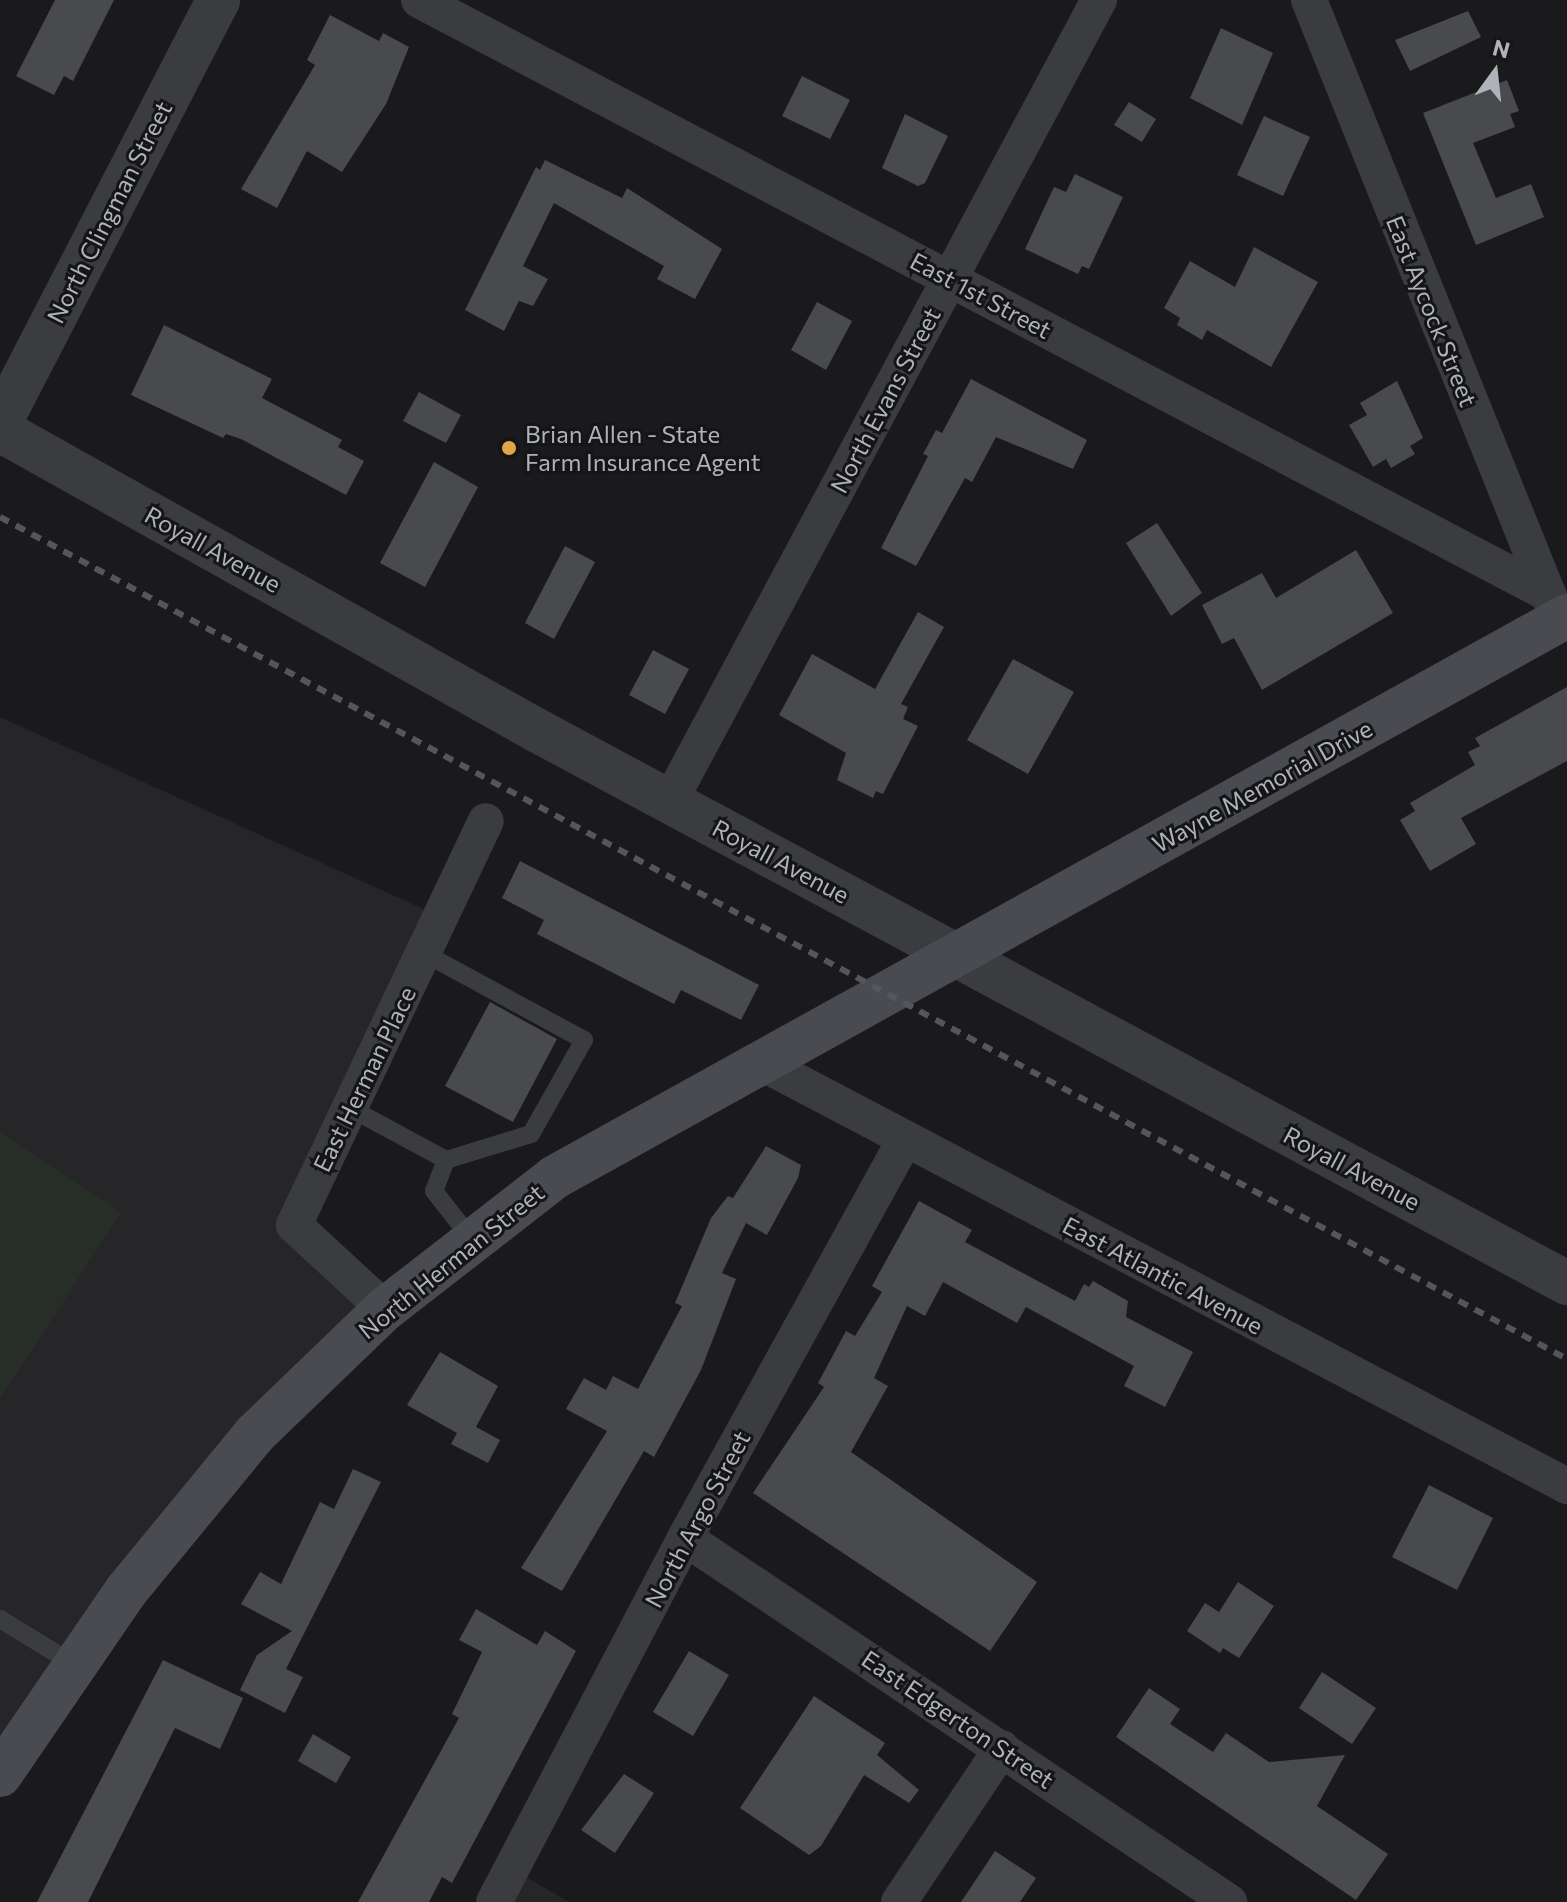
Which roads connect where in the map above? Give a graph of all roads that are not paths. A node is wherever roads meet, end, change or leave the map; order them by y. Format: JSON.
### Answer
{"nodes":[{"id":1,"x":218,"y":0,"type":"edge"},
{"id":2,"x":419,"y":0,"type":"edge"},
{"id":3,"x":1099,"y":0,"type":"edge"},
{"id":4,"x":1309,"y":0,"type":"edge"},
{"id":5,"x":951,"y":278,"type":"junction"},
{"id":6,"x":0,"y":423,"type":"edge"},
{"id":7,"x":0,"y":430,"type":"edge"},
{"id":8,"x":1558,"y":608,"type":"edge"},
{"id":9,"x":670,"y":801,"type":"junction"},
{"id":10,"x":486,"y":821,"type":"dead end"},
{"id":11,"x":424,"y":953,"type":"junction"},
{"id":12,"x":957,"y":956,"type":"junction"},
{"id":13,"x":760,"y":1062,"type":"junction"},
{"id":14,"x":350,"y":1108,"type":"junction"},
{"id":15,"x":905,"y":1140,"type":"junction"},
{"id":16,"x":446,"y":1160,"type":"junction"},
{"id":17,"x":473,"y":1241,"type":"junction"},
{"id":18,"x":1567,"y":1283,"type":"edge"},
{"id":19,"x":385,"y":1309,"type":"junction"},
{"id":20,"x":1567,"y":1486,"type":"edge"},
{"id":21,"x":685,"y":1538,"type":"junction"},
{"id":22,"x":0,"y":1619,"type":"edge"},
{"id":23,"x":75,"y":1665,"type":"junction"},
{"id":24,"x":1002,"y":1748,"type":"junction"},
{"id":25,"x":0,"y":1775,"type":"edge"},
{"id":26,"x":494,"y":1902,"type":"edge"},
{"id":27,"x":899,"y":1902,"type":"edge"},
{"id":28,"x":1229,"y":1902,"type":"edge"}],
"edges":[{"from":1,"to":6,"type":"street","name":"North Clingman Street"},
{"from":2,"to":5,"type":"street","name":"East 1st Street"},
{"from":3,"to":5,"type":"street","name":"North Evans Street"},
{"from":4,"to":8,"type":"street","name":"East Aycock Street"},
{"from":5,"to":8,"type":"street","name":"East 1st Street"},
{"from":5,"to":9,"type":"street","name":"North Evans Street"},
{"from":7,"to":9,"type":"street","name":"Royall Avenue"},
{"from":8,"to":12,"type":"main road","name":"Wayne Memorial Drive"},
{"from":9,"to":12,"type":"street","name":"Royall Avenue"},
{"from":10,"to":11,"type":"street","name":"East Herman Place"},
{"from":11,"to":14,"type":"street","name":"East Herman Place"},
{"from":11,"to":16,"type":"lane"},
{"from":12,"to":13,"type":"main road","name":"North Herman Street"},
{"from":12,"to":18,"type":"street","name":"Royall Avenue"},
{"from":13,"to":15,"type":"street","name":"East Atlantic Avenue"},
{"from":13,"to":17,"type":"main road","name":"North Herman Street"},
{"from":14,"to":16,"type":"lane"},
{"from":14,"to":19,"type":"street","name":"East Herman Place"},
{"from":15,"to":20,"type":"street","name":"East Atlantic Avenue"},
{"from":15,"to":21,"type":"street","name":"North Argo Street"},
{"from":16,"to":17,"type":"lane"},
{"from":17,"to":19,"type":"main road","name":"North Herman Street"},
{"from":19,"to":23,"type":"main road","name":"North Herman Street"},
{"from":21,"to":24,"type":"street","name":"East Edgerton Street"},
{"from":21,"to":26,"type":"street","name":"North Argo Street"},
{"from":22,"to":23,"type":"lane"},
{"from":23,"to":25,"type":"main road","name":"North Herman Street"},
{"from":24,"to":27,"type":"street"},
{"from":24,"to":28,"type":"street","name":"East Edgerton Street"}]}
